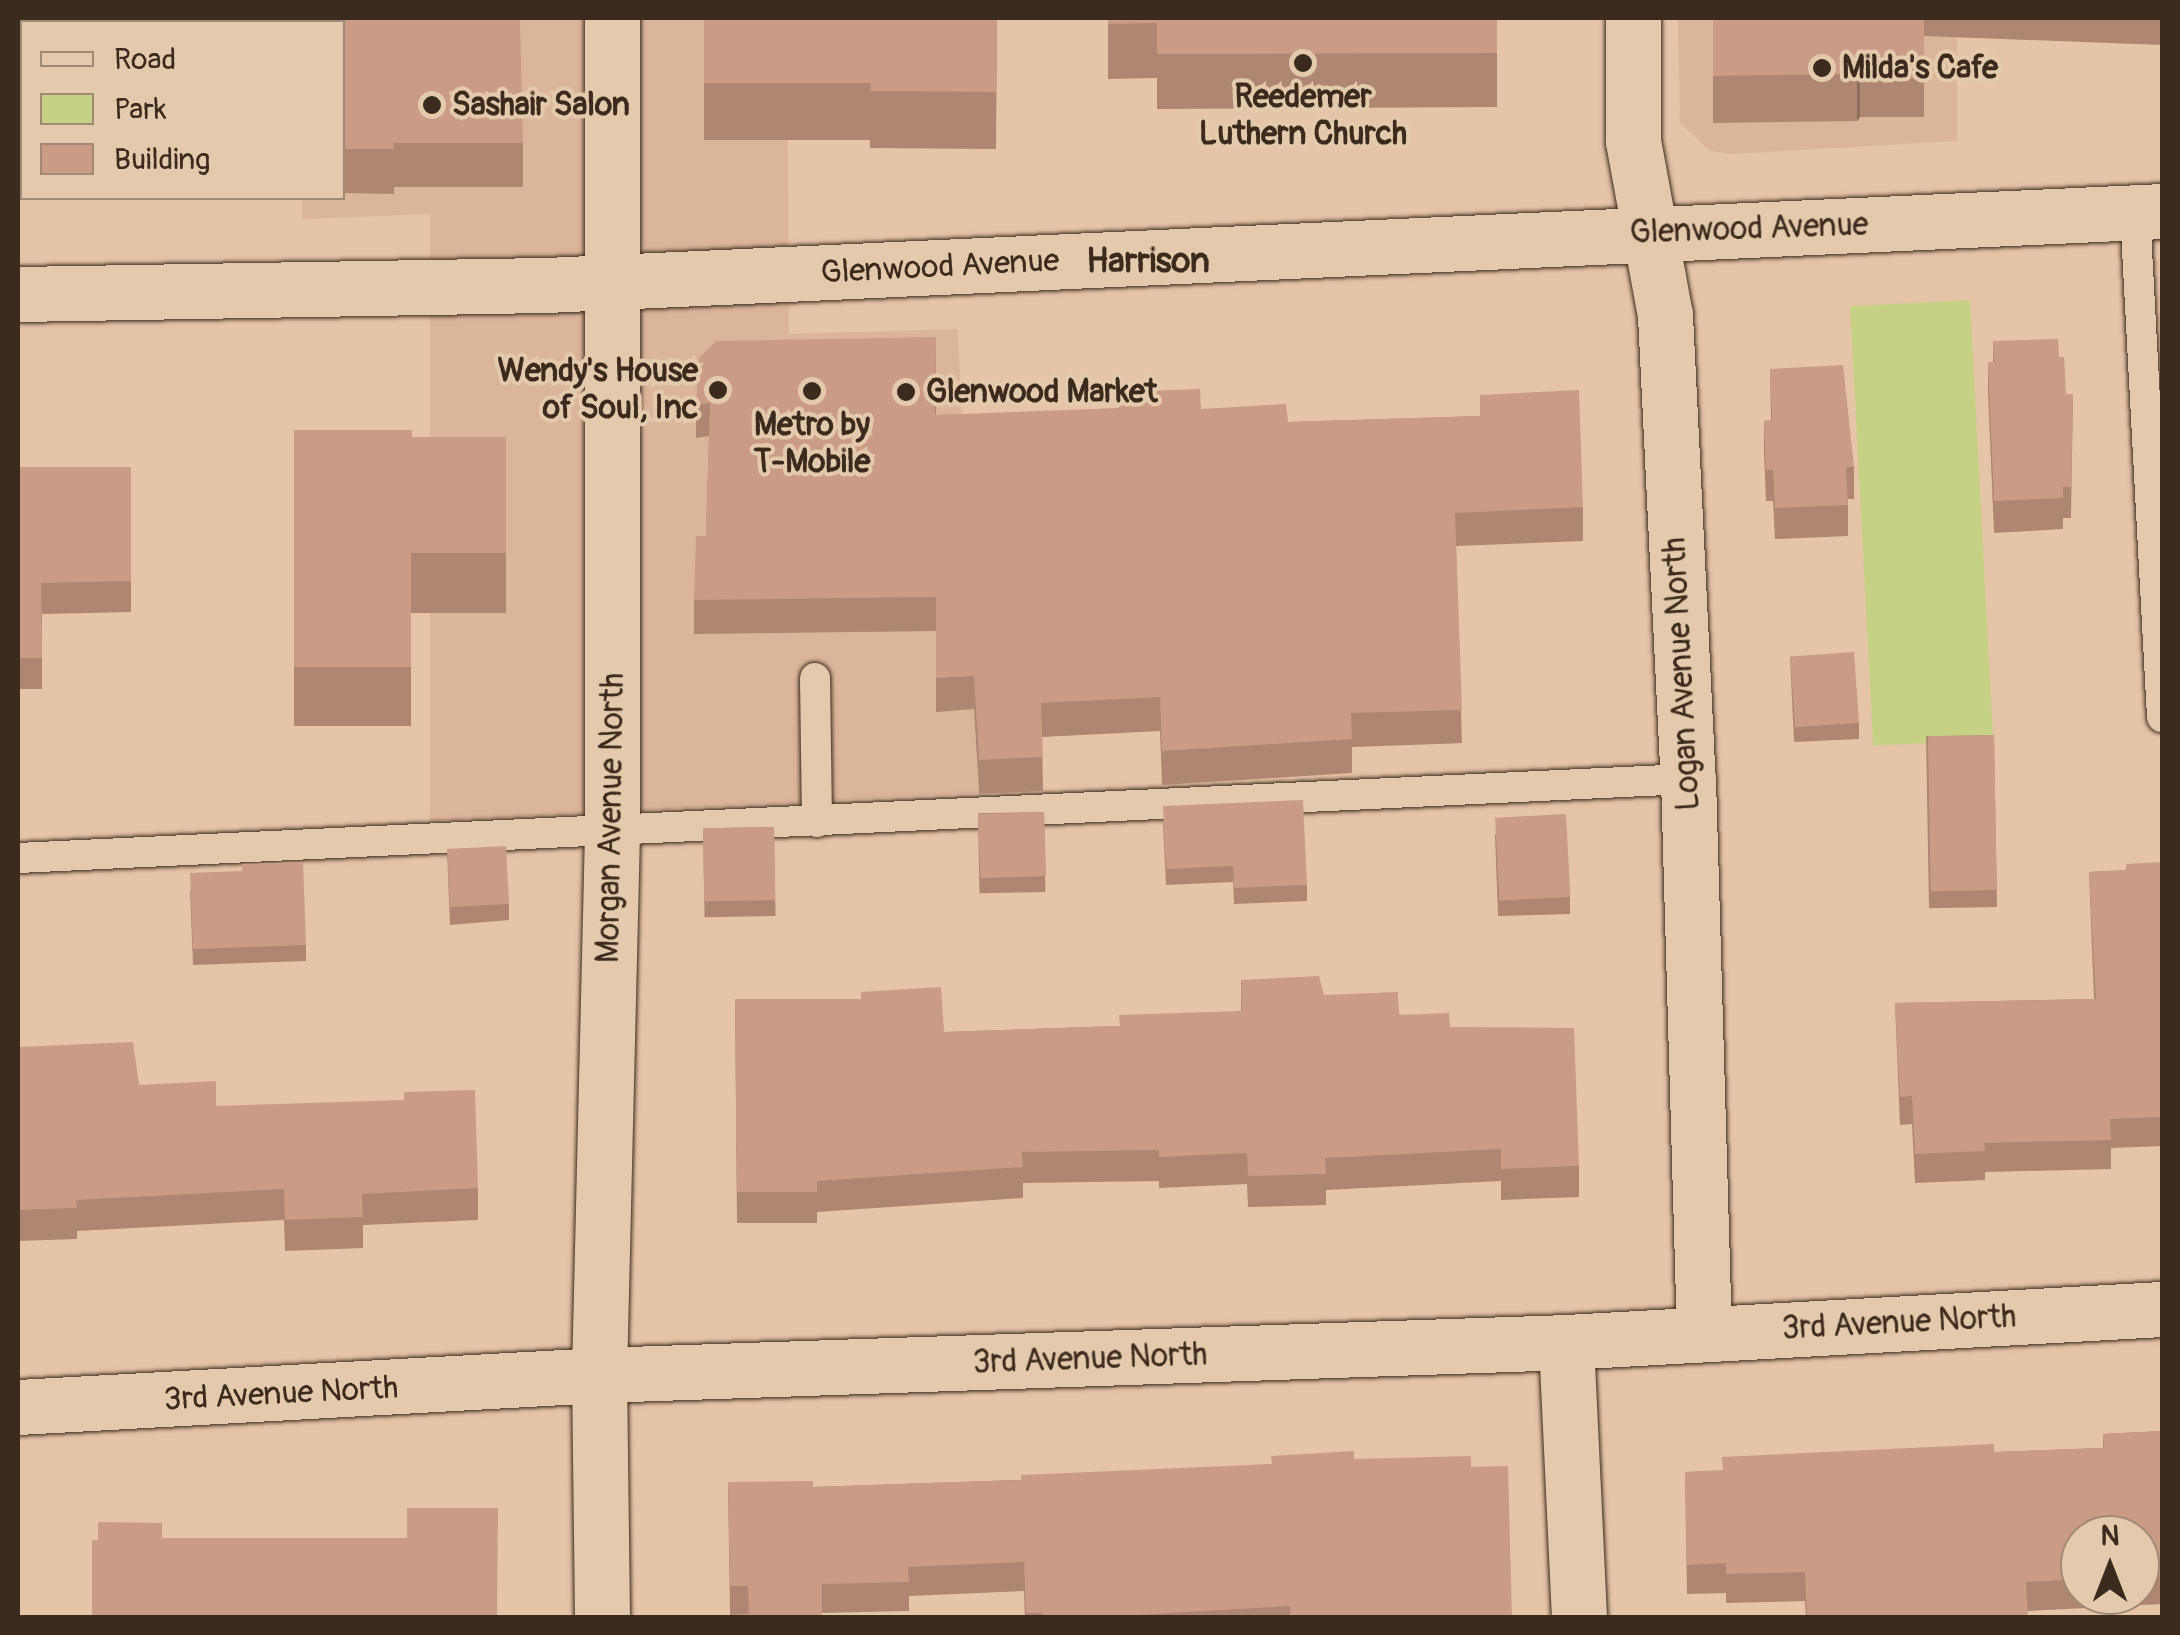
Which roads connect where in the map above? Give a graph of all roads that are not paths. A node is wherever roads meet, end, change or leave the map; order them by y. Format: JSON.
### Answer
{"nodes":[{"id":1,"x":612,"y":18,"type":"edge"},
{"id":2,"x":1633,"y":18,"type":"edge"},
{"id":3,"x":2149,"y":211,"type":"edge"},
{"id":4,"x":1650,"y":233,"type":"junction"},
{"id":5,"x":612,"y":282,"type":"junction"},
{"id":6,"x":18,"y":294,"type":"edge"},
{"id":7,"x":815,"y":678,"type":"dead end"},
{"id":8,"x":2162,"y":718,"type":"edge"},
{"id":9,"x":1688,"y":778,"type":"junction"},
{"id":10,"x":818,"y":822,"type":"junction"},
{"id":11,"x":612,"y":832,"type":"junction"},
{"id":12,"x":18,"y":858,"type":"edge"},
{"id":13,"x":2162,"y":1308,"type":"edge"},
{"id":14,"x":1704,"y":1333,"type":"junction"},
{"id":15,"x":1566,"y":1342,"type":"junction"},
{"id":16,"x":599,"y":1375,"type":"junction"},
{"id":17,"x":18,"y":1407,"type":"edge"},
{"id":18,"x":602,"y":1618,"type":"edge"},
{"id":19,"x":1579,"y":1618,"type":"edge"}],
"edges":[{"from":1,"to":5,"type":"street","name":"Morgan Avenue North"},
{"from":2,"to":4,"type":"street","name":"Logan Avenue North"},
{"from":3,"to":4,"type":"street","name":"Glenwood Avenue"},
{"from":3,"to":8,"type":"lane"},
{"from":4,"to":5,"type":"street","name":"Glenwood Avenue"},
{"from":4,"to":9,"type":"street","name":"Logan Avenue North"},
{"from":5,"to":6,"type":"street","name":"Glenwood Avenue"},
{"from":5,"to":11,"type":"street","name":"Morgan Avenue North"},
{"from":7,"to":10,"type":"lane"},
{"from":9,"to":10,"type":"lane"},
{"from":9,"to":14,"type":"street","name":"Logan Avenue North"},
{"from":10,"to":11,"type":"lane"},
{"from":11,"to":12,"type":"lane"},
{"from":11,"to":16,"type":"street","name":"Morgan Avenue North"},
{"from":13,"to":14,"type":"street","name":"3rd Avenue North"},
{"from":14,"to":15,"type":"street","name":"3rd Avenue North"},
{"from":15,"to":16,"type":"street","name":"3rd Avenue North"},
{"from":15,"to":19,"type":"street"},
{"from":16,"to":17,"type":"street","name":"3rd Avenue North"},
{"from":16,"to":18,"type":"street","name":"Morgan Avenue North"}]}
